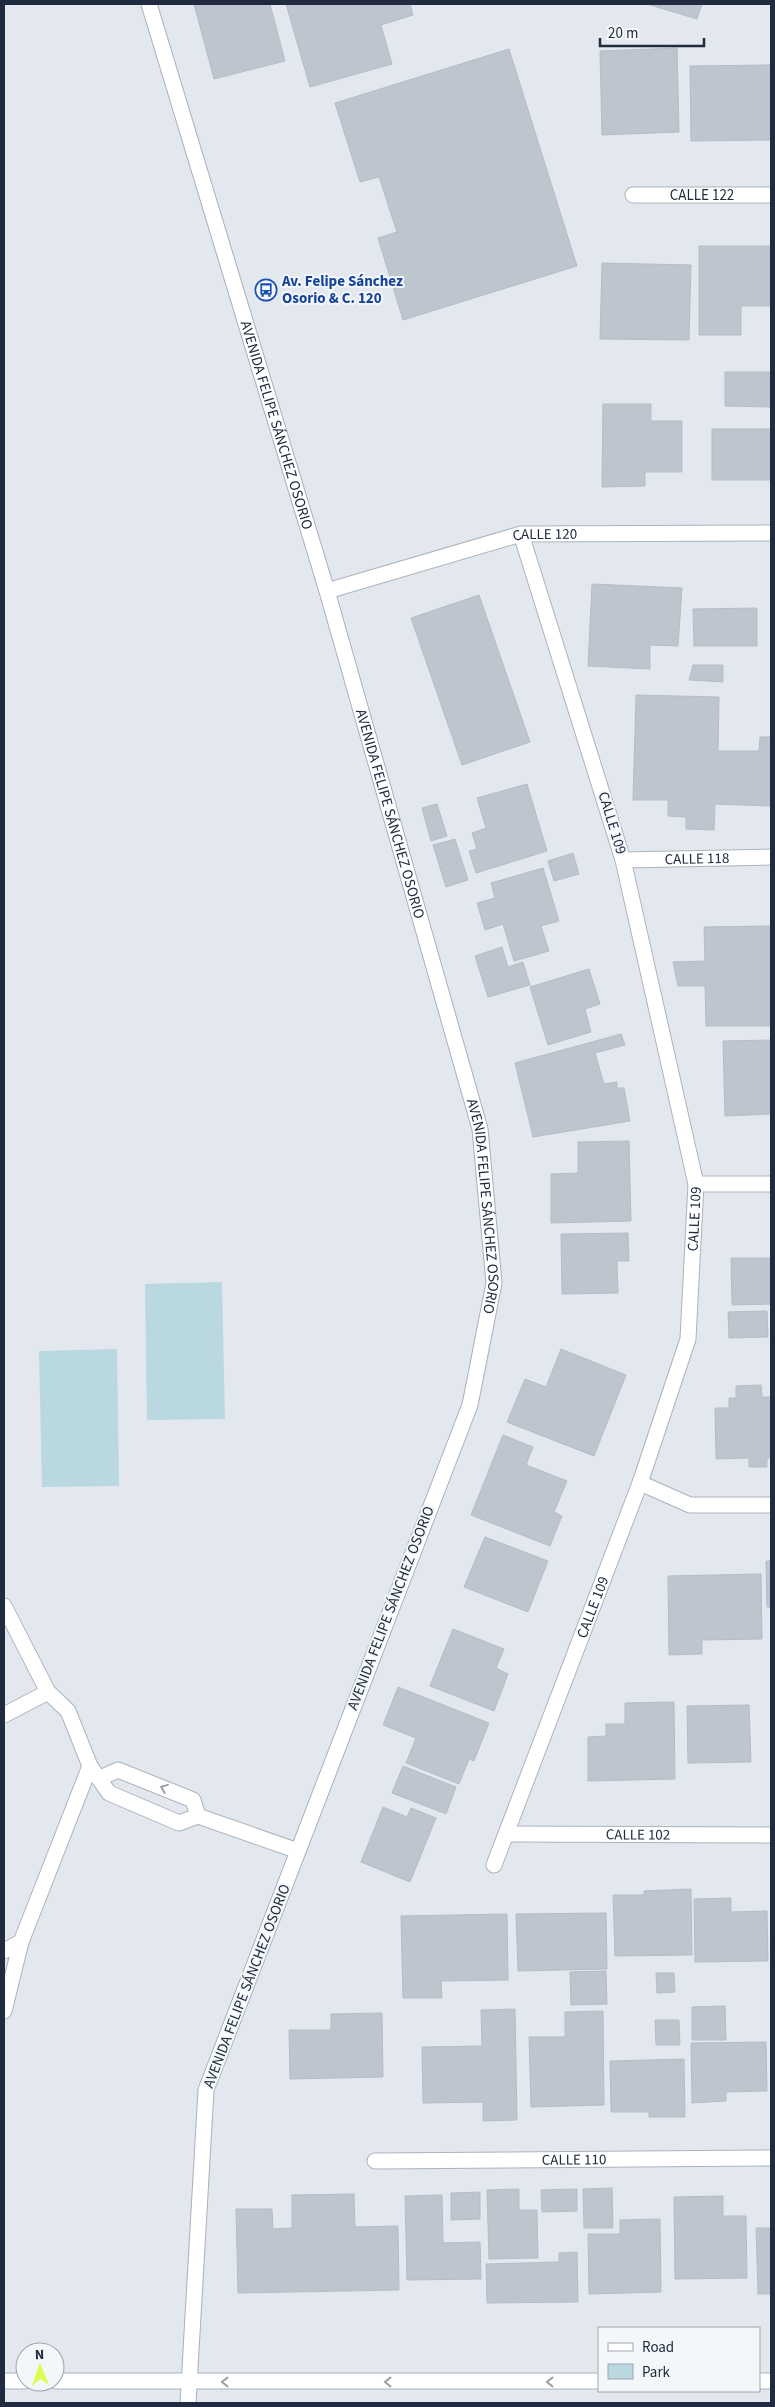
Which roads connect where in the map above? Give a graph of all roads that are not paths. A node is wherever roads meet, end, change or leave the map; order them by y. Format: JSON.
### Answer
{"nodes":[{"id":1,"x":149,"y":4,"type":"edge"},
{"id":2,"x":771,"y":194,"type":"edge"},
{"id":3,"x":633,"y":195,"type":"dead end"},
{"id":4,"x":521,"y":534,"type":"junction"},
{"id":5,"x":771,"y":534,"type":"edge"},
{"id":6,"x":327,"y":591,"type":"junction"},
{"id":7,"x":771,"y":857,"type":"edge"},
{"id":8,"x":623,"y":860,"type":"junction"},
{"id":9,"x":696,"y":1184,"type":"junction"},
{"id":10,"x":771,"y":1184,"type":"edge"},
{"id":11,"x":640,"y":1483,"type":"junction"},
{"id":12,"x":771,"y":1505,"type":"edge"},
{"id":13,"x":4,"y":1606,"type":"edge"},
{"id":14,"x":48,"y":1692,"type":"junction"},
{"id":15,"x":4,"y":1716,"type":"edge"},
{"id":16,"x":90,"y":1766,"type":"junction"},
{"id":17,"x":100,"y":1778,"type":"junction"},
{"id":18,"x":198,"y":1816,"type":"junction"},
{"id":19,"x":506,"y":1834,"type":"junction"},
{"id":20,"x":771,"y":1834,"type":"edge"},
{"id":21,"x":298,"y":1851,"type":"junction"},
{"id":22,"x":494,"y":1866,"type":"dead end"},
{"id":23,"x":21,"y":1942,"type":"junction"},
{"id":24,"x":4,"y":1951,"type":"edge"},
{"id":25,"x":4,"y":2011,"type":"edge"},
{"id":26,"x":771,"y":2158,"type":"edge"},
{"id":27,"x":376,"y":2160,"type":"dead end"},
{"id":28,"x":65,"y":2381,"type":"edge"},
{"id":29,"x":189,"y":2382,"type":"junction"},
{"id":30,"x":598,"y":2382,"type":"edge"},
{"id":31,"x":188,"y":2403,"type":"edge"}],
"edges":[{"from":1,"to":6,"type":"street","name":"AVENIDA FELIPE SÁNCHEZ OSORIO"},
{"from":2,"to":3,"type":"street","name":"CALLE 122"},
{"from":4,"to":5,"type":"street","name":"CALLE 120"},
{"from":4,"to":6,"type":"street","name":"CALLE 120"},
{"from":4,"to":8,"type":"street","name":"CALLE 109"},
{"from":6,"to":21,"type":"street","name":"AVENIDA FELIPE SÁNCHEZ OSORIO"},
{"from":7,"to":8,"type":"street","name":"CALLE 118"},
{"from":8,"to":9,"type":"street","name":"CALLE 109"},
{"from":9,"to":10,"type":"street"},
{"from":9,"to":11,"type":"street","name":"CALLE 109"},
{"from":11,"to":12,"type":"street"},
{"from":11,"to":19,"type":"street","name":"CALLE 109"},
{"from":13,"to":14,"type":"street"},
{"from":14,"to":15,"type":"street"},
{"from":14,"to":16,"type":"street"},
{"from":16,"to":17,"type":"street"},
{"from":16,"to":23,"type":"street"},
{"from":17,"to":18,"type":"street"},
{"from":18,"to":17,"type":"street","one_way":true},
{"from":18,"to":21,"type":"street"},
{"from":19,"to":20,"type":"street","name":"CALLE 102"},
{"from":19,"to":22,"type":"street","name":"CALLE 109"},
{"from":21,"to":29,"type":"street","name":"AVENIDA FELIPE SÁNCHEZ OSORIO"},
{"from":23,"to":24,"type":"street"},
{"from":23,"to":25,"type":"street"},
{"from":26,"to":27,"type":"street","name":"CALLE 110"},
{"from":28,"to":29,"type":"street"},
{"from":30,"to":29,"type":"street","one_way":true},
{"from":29,"to":31,"type":"street","name":"AVENIDA FELIPE SÁNCHEZ OSORIO"}]}
